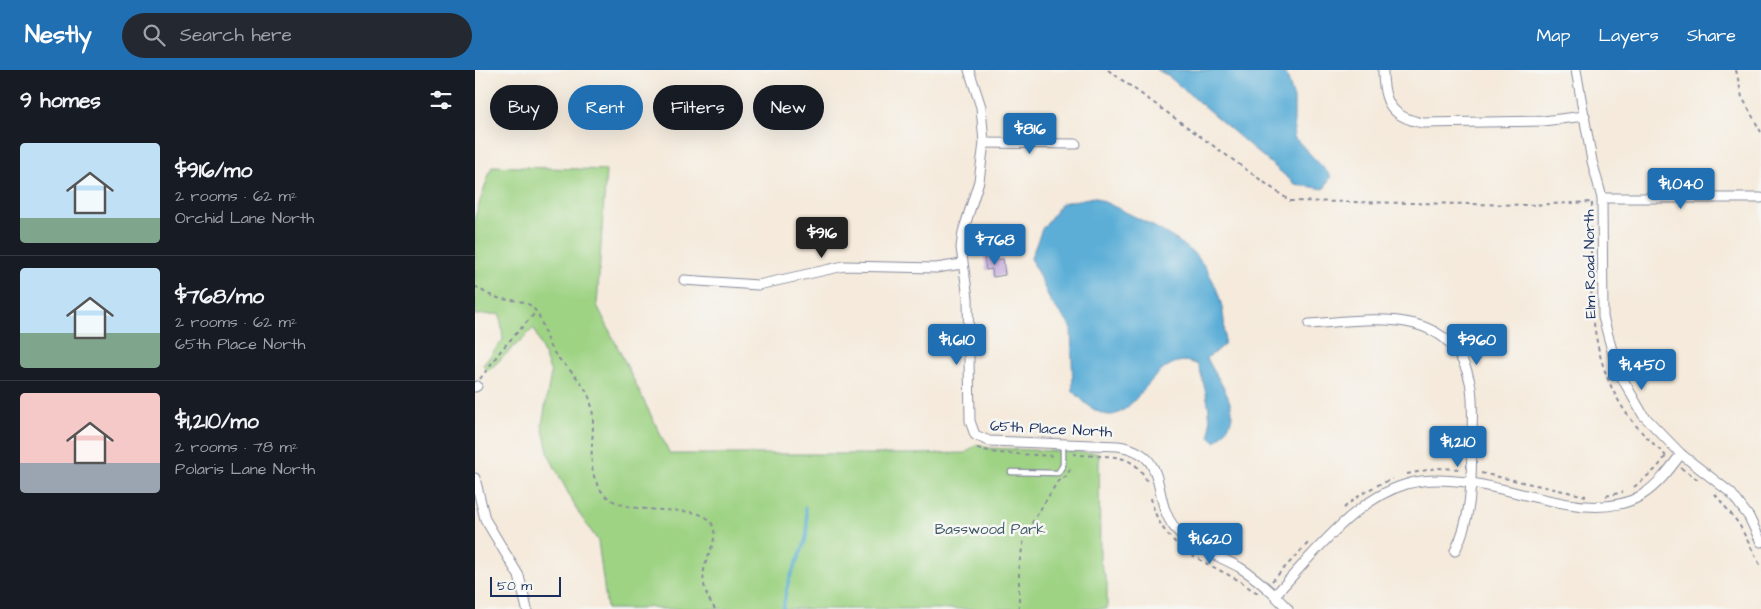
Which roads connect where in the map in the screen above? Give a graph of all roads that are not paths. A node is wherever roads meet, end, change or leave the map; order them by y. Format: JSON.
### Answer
{"nodes":[{"id":1,"x":969,"y":70,"type":"edge"},
{"id":2,"x":1383,"y":70,"type":"edge"},
{"id":3,"x":1576,"y":70,"type":"edge"},
{"id":4,"x":1585,"y":116,"type":"junction"},
{"id":5,"x":984,"y":143,"type":"junction"},
{"id":6,"x":1076,"y":144,"type":"dead end"},
{"id":7,"x":1602,"y":198,"type":"junction"},
{"id":8,"x":1761,"y":198,"type":"edge"},
{"id":9,"x":962,"y":264,"type":"junction"},
{"id":10,"x":684,"y":280,"type":"dead end"},
{"id":11,"x":1309,"y":324,"type":"dead end"},
{"id":12,"x":1063,"y":444,"type":"junction"},
{"id":13,"x":1681,"y":454,"type":"junction"},
{"id":14,"x":1011,"y":472,"type":"dead end"},
{"id":15,"x":475,"y":478,"type":"edge"},
{"id":16,"x":1471,"y":482,"type":"junction"},
{"id":17,"x":1761,"y":542,"type":"edge"},
{"id":18,"x":1455,"y":551,"type":"dead end"},
{"id":19,"x":1275,"y":595,"type":"junction"},
{"id":20,"x":527,"y":609,"type":"edge"},
{"id":21,"x":1288,"y":609,"type":"edge"}],
"edges":[{"from":1,"to":5,"type":"street","name":"65th Place North"},
{"from":2,"to":4,"type":"street"},
{"from":3,"to":4,"type":"street","name":"Elm Road North"},
{"from":4,"to":7,"type":"street","name":"Elm Road North"},
{"from":5,"to":6,"type":"street"},
{"from":5,"to":9,"type":"street","name":"65th Place North"},
{"from":7,"to":8,"type":"street"},
{"from":7,"to":13,"type":"street","name":"Elm Road North"},
{"from":9,"to":10,"type":"street"},
{"from":9,"to":12,"type":"street","name":"65th Place North"},
{"from":11,"to":16,"type":"street"},
{"from":12,"to":14,"type":"lane"},
{"from":12,"to":19,"type":"street","name":"65th Place North"},
{"from":13,"to":16,"type":"street"},
{"from":13,"to":17,"type":"street","name":"Elm Road North"},
{"from":15,"to":20,"type":"street"},
{"from":16,"to":18,"type":"street"},
{"from":16,"to":19,"type":"street"},
{"from":19,"to":21,"type":"street","name":"65th Place North"}]}
